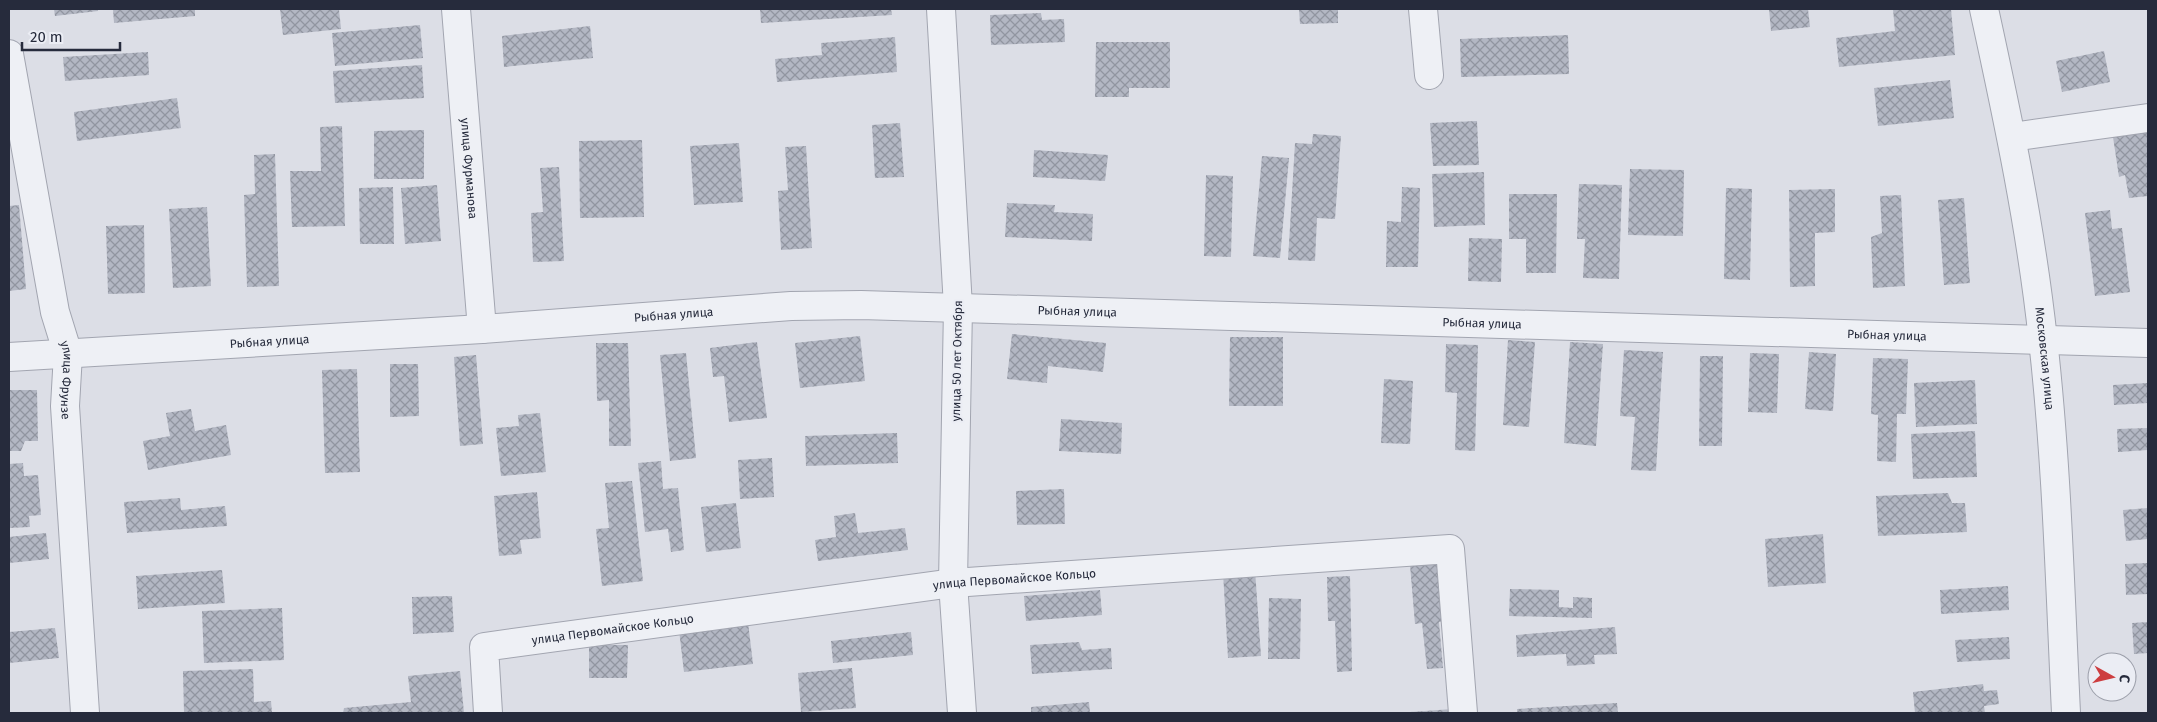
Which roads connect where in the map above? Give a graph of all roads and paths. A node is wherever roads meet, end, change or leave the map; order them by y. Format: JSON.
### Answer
{"nodes":[{"id":1,"x":456,"y":9,"type":"edge"},
{"id":2,"x":941,"y":9,"type":"edge"},
{"id":3,"x":1423,"y":9,"type":"edge"},
{"id":4,"x":1984,"y":9,"type":"edge"},
{"id":5,"x":9,"y":54,"type":"edge"},
{"id":6,"x":1429,"y":75,"type":"dead end"},
{"id":7,"x":2148,"y":118,"type":"edge"},
{"id":8,"x":2012,"y":137,"type":"junction"},
{"id":9,"x":958,"y":307,"type":"junction"},
{"id":10,"x":482,"y":329,"type":"junction"},
{"id":11,"x":2043,"y":340,"type":"junction"},
{"id":12,"x":2148,"y":343,"type":"edge"},
{"id":13,"x":68,"y":354,"type":"junction"},
{"id":14,"x":9,"y":357,"type":"edge"},
{"id":15,"x":953,"y":582,"type":"junction"},
{"id":16,"x":86,"y":713,"type":"edge"},
{"id":17,"x":488,"y":713,"type":"edge"},
{"id":18,"x":962,"y":713,"type":"edge"},
{"id":19,"x":1463,"y":713,"type":"edge"},
{"id":20,"x":2066,"y":713,"type":"edge"}],
"edges":[{"from":1,"to":10,"type":"street","name":"улица Фурманова"},
{"from":2,"to":9,"type":"street","name":"улица 50 лет Октября"},
{"from":3,"to":6,"type":"street"},
{"from":4,"to":8,"type":"street","name":"Московская улица"},
{"from":5,"to":13,"type":"street","name":"улица Фрунзе"},
{"from":7,"to":8,"type":"street"},
{"from":8,"to":11,"type":"street","name":"Московская улица"},
{"from":9,"to":10,"type":"street","name":"Рыбная улица"},
{"from":9,"to":11,"type":"street","name":"Рыбная улица"},
{"from":9,"to":15,"type":"street","name":"улица 50 лет Октября"},
{"from":10,"to":13,"type":"street","name":"Рыбная улица"},
{"from":11,"to":12,"type":"street","name":"Рыбная улица"},
{"from":11,"to":20,"type":"street","name":"Московская улица"},
{"from":13,"to":14,"type":"street","name":"Рыбная улица"},
{"from":13,"to":16,"type":"street","name":"улица Фрунзе"},
{"from":15,"to":17,"type":"street","name":"улица Первомайское Кольцо"},
{"from":15,"to":18,"type":"street","name":"улица 50 лет Октября"},
{"from":15,"to":19,"type":"street","name":"улица Первомайское Кольцо"}]}
